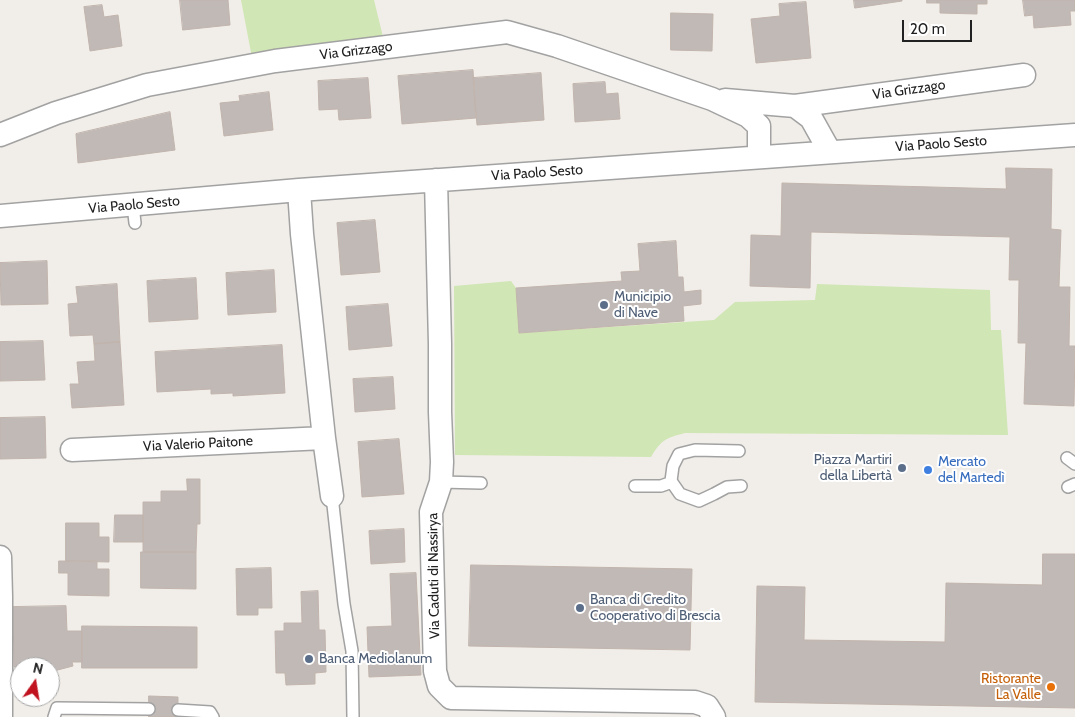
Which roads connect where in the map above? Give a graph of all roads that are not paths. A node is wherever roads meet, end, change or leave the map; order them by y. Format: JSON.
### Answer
{"nodes":[{"id":1,"x":1024,"y":75,"type":"dead end"},
{"id":2,"x":712,"y":99,"type":"junction"},
{"id":3,"x":795,"y":106,"type":"junction"},
{"id":4,"x":1075,"y":134,"type":"edge"},
{"id":5,"x":0,"y":135,"type":"edge"},
{"id":6,"x":830,"y":152,"type":"junction"},
{"id":7,"x":759,"y":157,"type":"junction"},
{"id":8,"x":436,"y":180,"type":"junction"},
{"id":9,"x":299,"y":190,"type":"junction"},
{"id":10,"x":0,"y":216,"type":"edge"},
{"id":11,"x":324,"y":438,"type":"junction"},
{"id":12,"x":72,"y":450,"type":"dead end"},
{"id":13,"x":739,"y":451,"type":"dead end"},
{"id":14,"x":442,"y":482,"type":"junction"},
{"id":15,"x":672,"y":482,"type":"junction"},
{"id":16,"x":481,"y":483,"type":"dead end"},
{"id":17,"x":635,"y":486,"type":"dead end"},
{"id":18,"x":741,"y":486,"type":"dead end"},
{"id":19,"x":332,"y":496,"type":"joint"},
{"id":20,"x":0,"y":557,"type":"edge"},
{"id":21,"x":149,"y":709,"type":"dead end"},
{"id":22,"x":178,"y":710,"type":"dead end"},
{"id":23,"x":1,"y":717,"type":"edge"},
{"id":24,"x":54,"y":717,"type":"edge"},
{"id":25,"x":213,"y":717,"type":"edge"},
{"id":26,"x":353,"y":717,"type":"edge"},
{"id":27,"x":714,"y":717,"type":"edge"}],
"edges":[{"from":1,"to":3,"type":"street","name":"Via Grizzago"},
{"from":2,"to":3,"type":"street","name":"Via Grizzago"},
{"from":2,"to":5,"type":"street","name":"Via Grizzago"},
{"from":2,"to":7,"type":"street","name":"Via Grizzago"},
{"from":3,"to":6,"type":"street"},
{"from":4,"to":6,"type":"street","name":"Via Paolo Sesto"},
{"from":6,"to":7,"type":"street","name":"Via Paolo Sesto"},
{"from":7,"to":8,"type":"street","name":"Via Paolo Sesto"},
{"from":8,"to":9,"type":"street","name":"Via Paolo Sesto"},
{"from":8,"to":14,"type":"street","name":"Via Caduti di Nassirya"},
{"from":9,"to":10,"type":"street","name":"Via Paolo Sesto"},
{"from":9,"to":11,"type":"street"},
{"from":11,"to":12,"type":"street","name":"Via Valerio Paitone"},
{"from":11,"to":19,"type":"street"},
{"from":13,"to":15,"type":"lane"},
{"from":14,"to":16,"type":"lane"},
{"from":14,"to":27,"type":"street","name":"Via Caduti di Nassirya"},
{"from":15,"to":17,"type":"lane"},
{"from":15,"to":18,"type":"lane"},
{"from":19,"to":26,"type":"lane"},
{"from":20,"to":23,"type":"street"},
{"from":21,"to":24,"type":"lane"},
{"from":22,"to":25,"type":"lane"}]}
